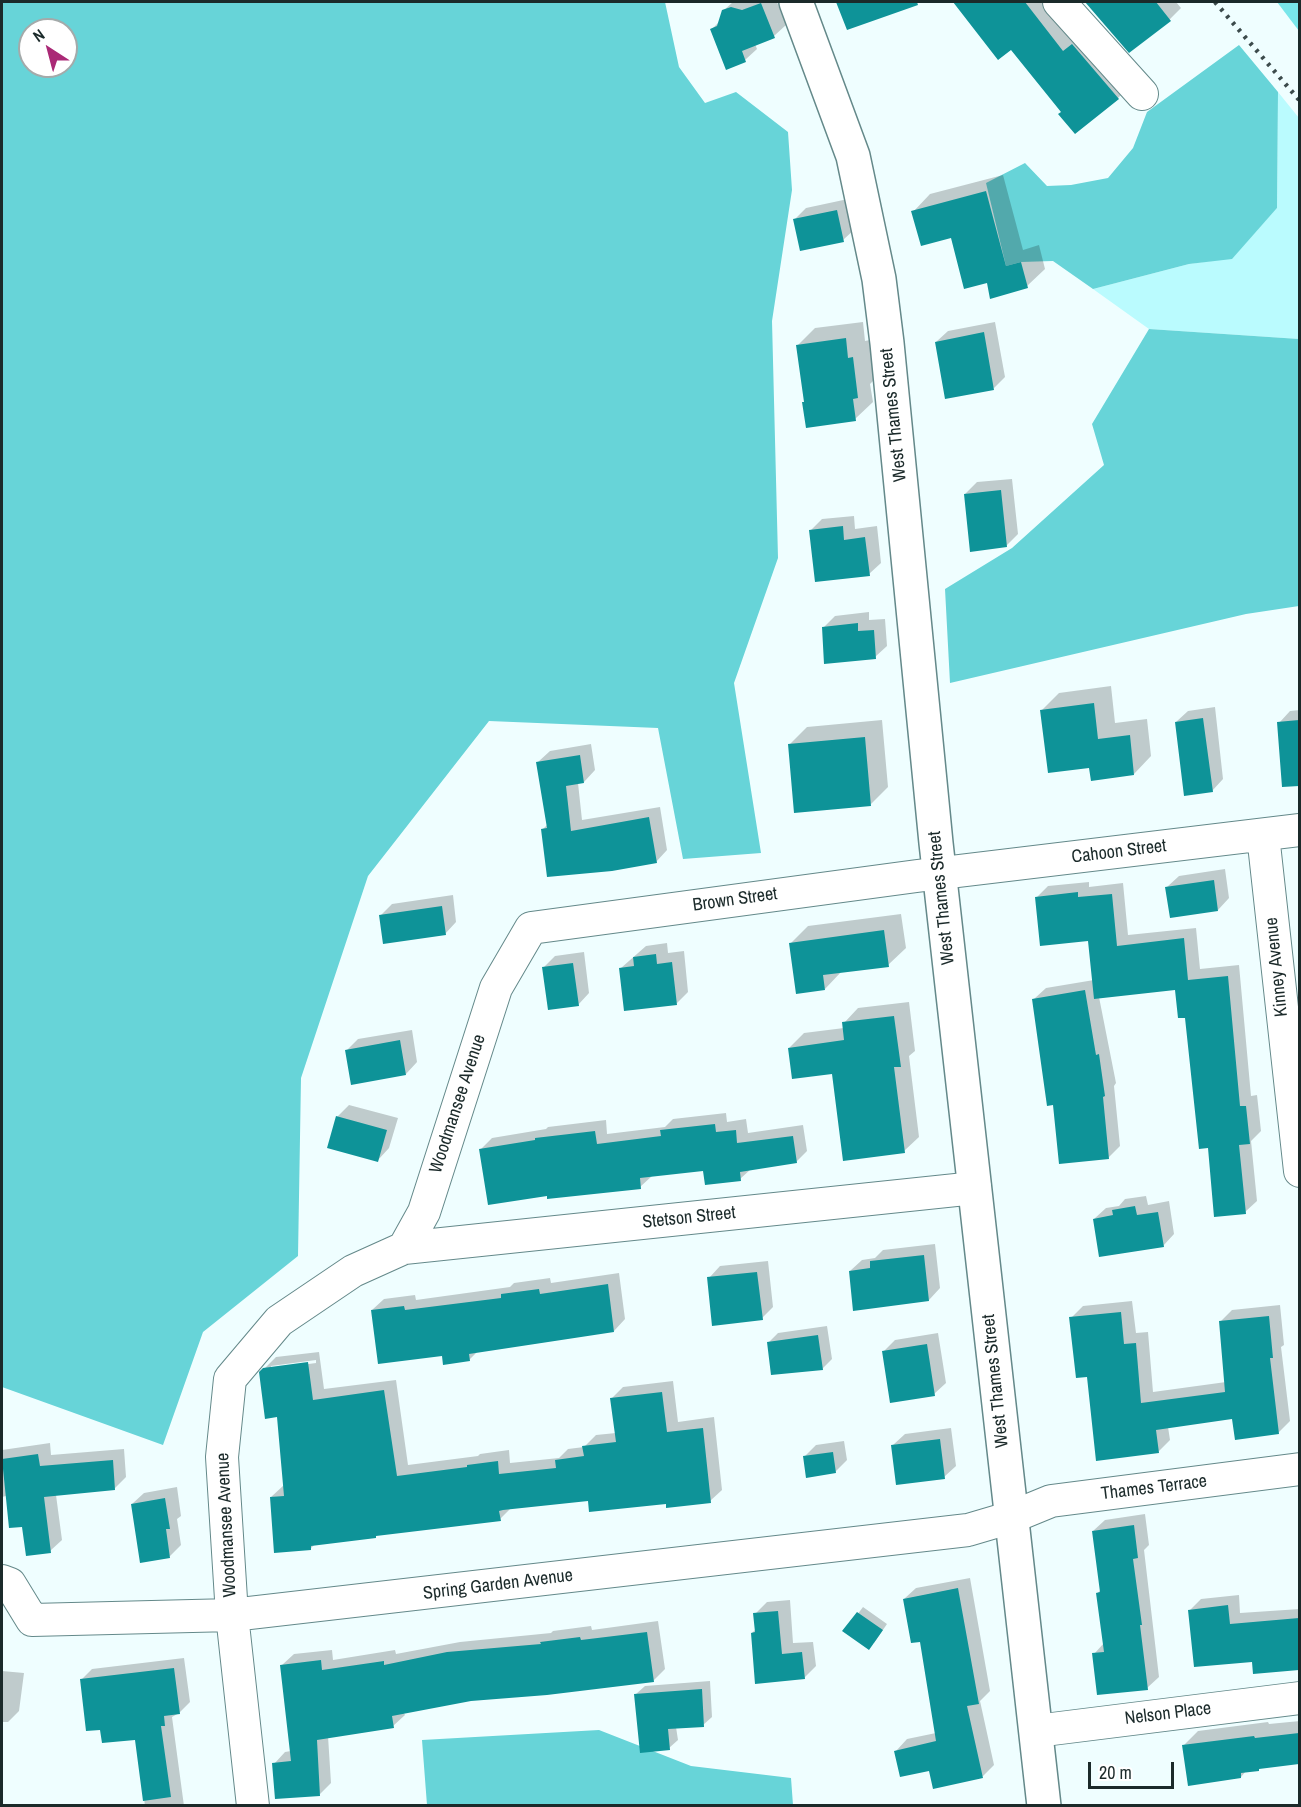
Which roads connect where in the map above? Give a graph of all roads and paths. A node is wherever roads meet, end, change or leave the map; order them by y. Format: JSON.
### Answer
{"nodes":[{"id":1,"x":796,"y":2,"type":"edge"},
{"id":2,"x":1059,"y":2,"type":"edge"},
{"id":3,"x":1142,"y":94,"type":"dead end"},
{"id":4,"x":1299,"y":830,"type":"edge"},
{"id":5,"x":1263,"y":835,"type":"junction"},
{"id":6,"x":939,"y":873,"type":"junction"},
{"id":7,"x":531,"y":928,"type":"joint"},
{"id":8,"x":1299,"y":1171,"type":"edge"},
{"id":9,"x":975,"y":1188,"type":"junction"},
{"id":10,"x":404,"y":1248,"type":"junction"},
{"id":11,"x":1299,"y":1469,"type":"edge"},
{"id":12,"x":1012,"y":1517,"type":"junction"},
{"id":13,"x":2,"y":1581,"type":"edge"},
{"id":14,"x":232,"y":1615,"type":"junction"},
{"id":15,"x":1299,"y":1698,"type":"edge"},
{"id":16,"x":1036,"y":1731,"type":"junction"},
{"id":17,"x":253,"y":1806,"type":"edge"},
{"id":18,"x":1044,"y":1806,"type":"edge"}],
"edges":[{"from":1,"to":6,"type":"main road","name":"West Thames Street"},
{"from":2,"to":3,"type":"street"},
{"from":4,"to":5,"type":"street","name":"Cahoon Street"},
{"from":5,"to":6,"type":"street","name":"Cahoon Street"},
{"from":5,"to":8,"type":"street","name":"Kinney Avenue"},
{"from":6,"to":7,"type":"street","name":"Brown Street"},
{"from":6,"to":9,"type":"main road","name":"West Thames Street"},
{"from":7,"to":10,"type":"street","name":"Woodmansee Avenue"},
{"from":9,"to":10,"type":"street","name":"Stetson Street"},
{"from":9,"to":12,"type":"main road","name":"West Thames Street"},
{"from":10,"to":14,"type":"street","name":"Woodmansee Avenue"},
{"from":11,"to":12,"type":"street","name":"Thames Terrace"},
{"from":12,"to":14,"type":"street","name":"Spring Garden Avenue"},
{"from":12,"to":16,"type":"main road","name":"West Thames Street"},
{"from":13,"to":14,"type":"street","name":"Spring Garden Avenue"},
{"from":14,"to":17,"type":"street","name":"Woodmansee Avenue"},
{"from":15,"to":16,"type":"street","name":"Nelson Place"},
{"from":16,"to":18,"type":"main road","name":"West Thames Street"}]}
